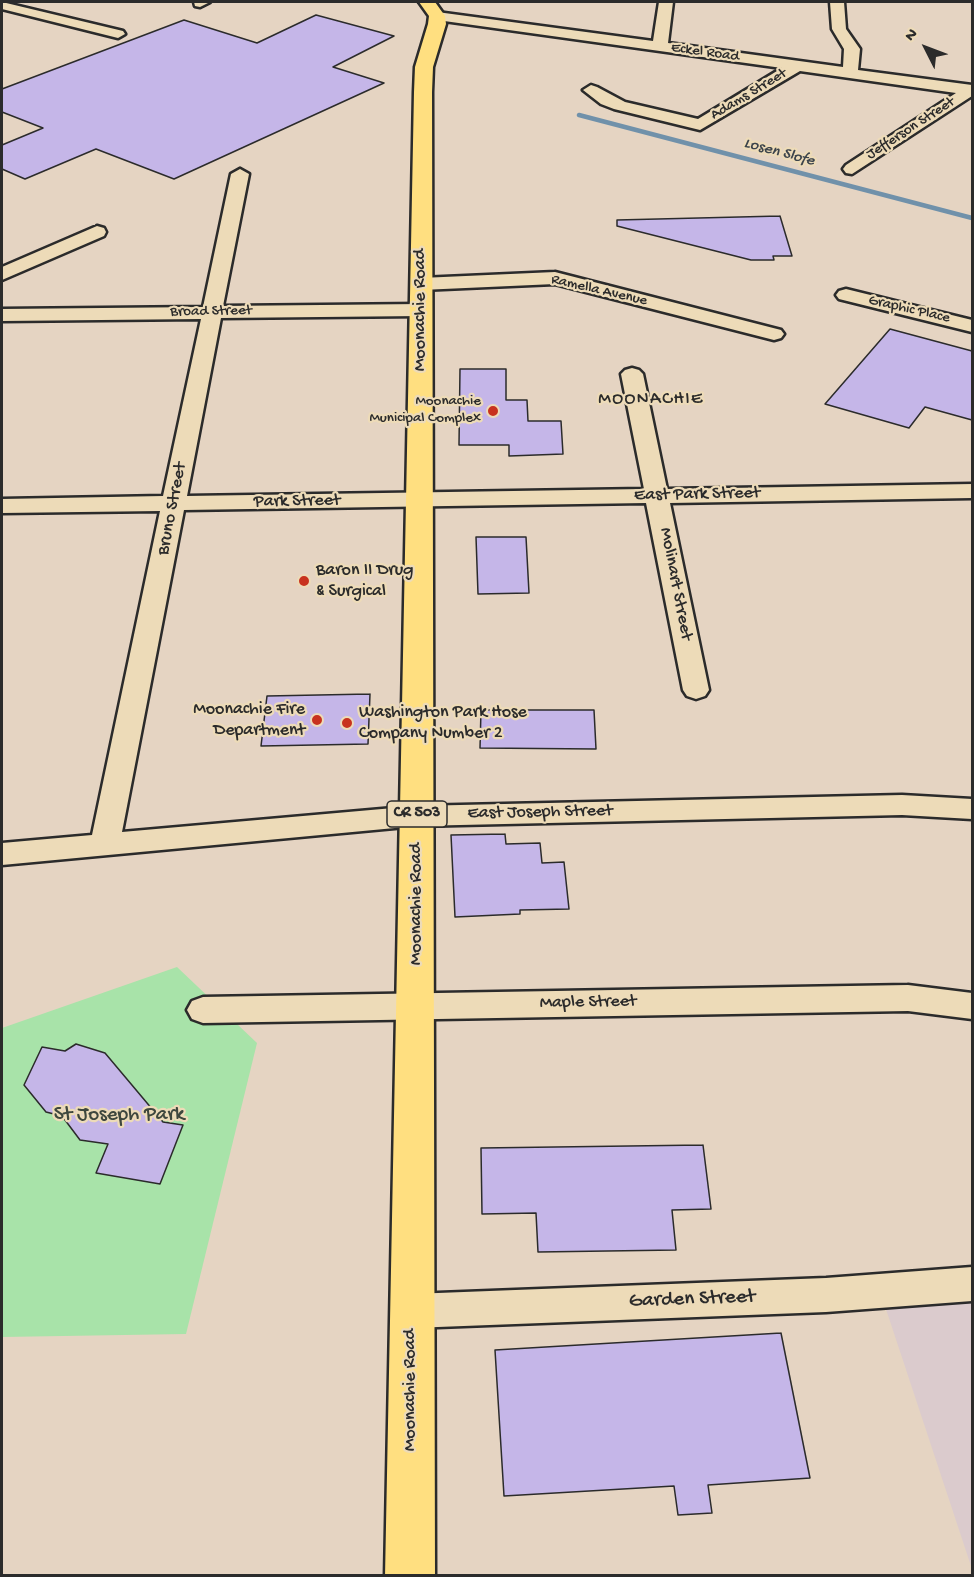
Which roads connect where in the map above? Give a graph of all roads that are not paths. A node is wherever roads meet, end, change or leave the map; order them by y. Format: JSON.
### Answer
{"nodes":[{"id":1,"x":666,"y":2,"type":"edge"},
{"id":2,"x":837,"y":2,"type":"edge"},
{"id":3,"x":2,"y":5,"type":"edge"},
{"id":4,"x":432,"y":9,"type":"edge"},
{"id":5,"x":29,"y":12,"type":"junction"},
{"id":6,"x":2,"y":22,"type":"edge"},
{"id":7,"x":118,"y":34,"type":"dead end"},
{"id":8,"x":660,"y":47,"type":"junction"},
{"id":9,"x":797,"y":66,"type":"junction"},
{"id":10,"x":850,"y":73,"type":"junction"},
{"id":11,"x":591,"y":90,"type":"dead end"},
{"id":12,"x":971,"y":90,"type":"edge"},
{"id":13,"x":852,"y":169,"type":"dead end"},
{"id":14,"x":240,"y":174,"type":"dead end"},
{"id":15,"x":97,"y":232,"type":"dead end"},
{"id":16,"x":10,"y":270,"type":"edge"},
{"id":17,"x":846,"y":295,"type":"dead end"},
{"id":18,"x":421,"y":297,"type":"junction"},
{"id":19,"x":212,"y":312,"type":"junction"},
{"id":20,"x":2,"y":314,"type":"edge"},
{"id":21,"x":972,"y":326,"type":"edge"},
{"id":22,"x":774,"y":333,"type":"dead end"},
{"id":23,"x":632,"y":374,"type":"dead end"},
{"id":24,"x":972,"y":491,"type":"edge"},
{"id":25,"x":657,"y":495,"type":"junction"},
{"id":26,"x":421,"y":500,"type":"junction"},
{"id":27,"x":174,"y":504,"type":"junction"},
{"id":28,"x":2,"y":506,"type":"edge"},
{"id":29,"x":696,"y":690,"type":"dead end"},
{"id":30,"x":972,"y":809,"type":"edge"},
{"id":31,"x":417,"y":816,"type":"junction"},
{"id":32,"x":105,"y":844,"type":"junction"},
{"id":33,"x":2,"y":854,"type":"edge"},
{"id":34,"x":417,"y":1006,"type":"junction"},
{"id":35,"x":972,"y":1006,"type":"edge"},
{"id":36,"x":203,"y":1010,"type":"dead end"},
{"id":37,"x":972,"y":1284,"type":"edge"},
{"id":38,"x":412,"y":1311,"type":"junction"},
{"id":39,"x":410,"y":1575,"type":"edge"}],
"edges":[{"from":1,"to":8,"type":"street"},
{"from":2,"to":10,"type":"street"},
{"from":3,"to":5,"type":"street"},
{"from":4,"to":8,"type":"street","name":"Eckel Road"},
{"from":4,"to":18,"type":"main road","name":"Moonachie Road","number":"CR 503"},
{"from":5,"to":6,"type":"street"},
{"from":5,"to":7,"type":"street"},
{"from":8,"to":9,"type":"street","name":"Eckel Road"},
{"from":9,"to":10,"type":"street","name":"Eckel Road"},
{"from":9,"to":11,"type":"street","name":"Adams Street"},
{"from":10,"to":12,"type":"street","name":"Eckel Road"},
{"from":12,"to":13,"type":"street","name":"Jefferson Street"},
{"from":14,"to":19,"type":"street","name":"Bruno Street"},
{"from":15,"to":16,"type":"street"},
{"from":16,"to":20,"type":"street"},
{"from":17,"to":21,"type":"street","name":"Graphic Place"},
{"from":18,"to":19,"type":"street","name":"Broad Street"},
{"from":18,"to":22,"type":"street","name":"Ramella Avenue"},
{"from":18,"to":26,"type":"main road","name":"Moonachie Road","number":"CR 503"},
{"from":19,"to":20,"type":"street","name":"Broad Street"},
{"from":19,"to":27,"type":"street","name":"Bruno Street"},
{"from":23,"to":25,"type":"street","name":"Molinart Street"},
{"from":24,"to":25,"type":"street","name":"East Park Street"},
{"from":25,"to":26,"type":"street","name":"East Park Street"},
{"from":25,"to":29,"type":"street","name":"Molinart Street"},
{"from":26,"to":27,"type":"street","name":"Park Street"},
{"from":26,"to":31,"type":"main road","name":"Moonachie Road","number":"CR 503"},
{"from":27,"to":28,"type":"street","name":"Park Street"},
{"from":27,"to":32,"type":"street","name":"Bruno Street"},
{"from":30,"to":31,"type":"street","name":"East Joseph Street"},
{"from":31,"to":32,"type":"street","name":"East Joseph Street"},
{"from":31,"to":34,"type":"main road","name":"Moonachie Road","number":"CR 503"},
{"from":32,"to":33,"type":"street","name":"East Joseph Street"},
{"from":34,"to":35,"type":"street","name":"Maple Street"},
{"from":34,"to":36,"type":"street","name":"Maple Street"},
{"from":34,"to":38,"type":"main road","name":"Moonachie Road","number":"CR 503"},
{"from":37,"to":38,"type":"street","name":"Garden Street"},
{"from":38,"to":39,"type":"main road","name":"Moonachie Road","number":"CR 503"}]}
